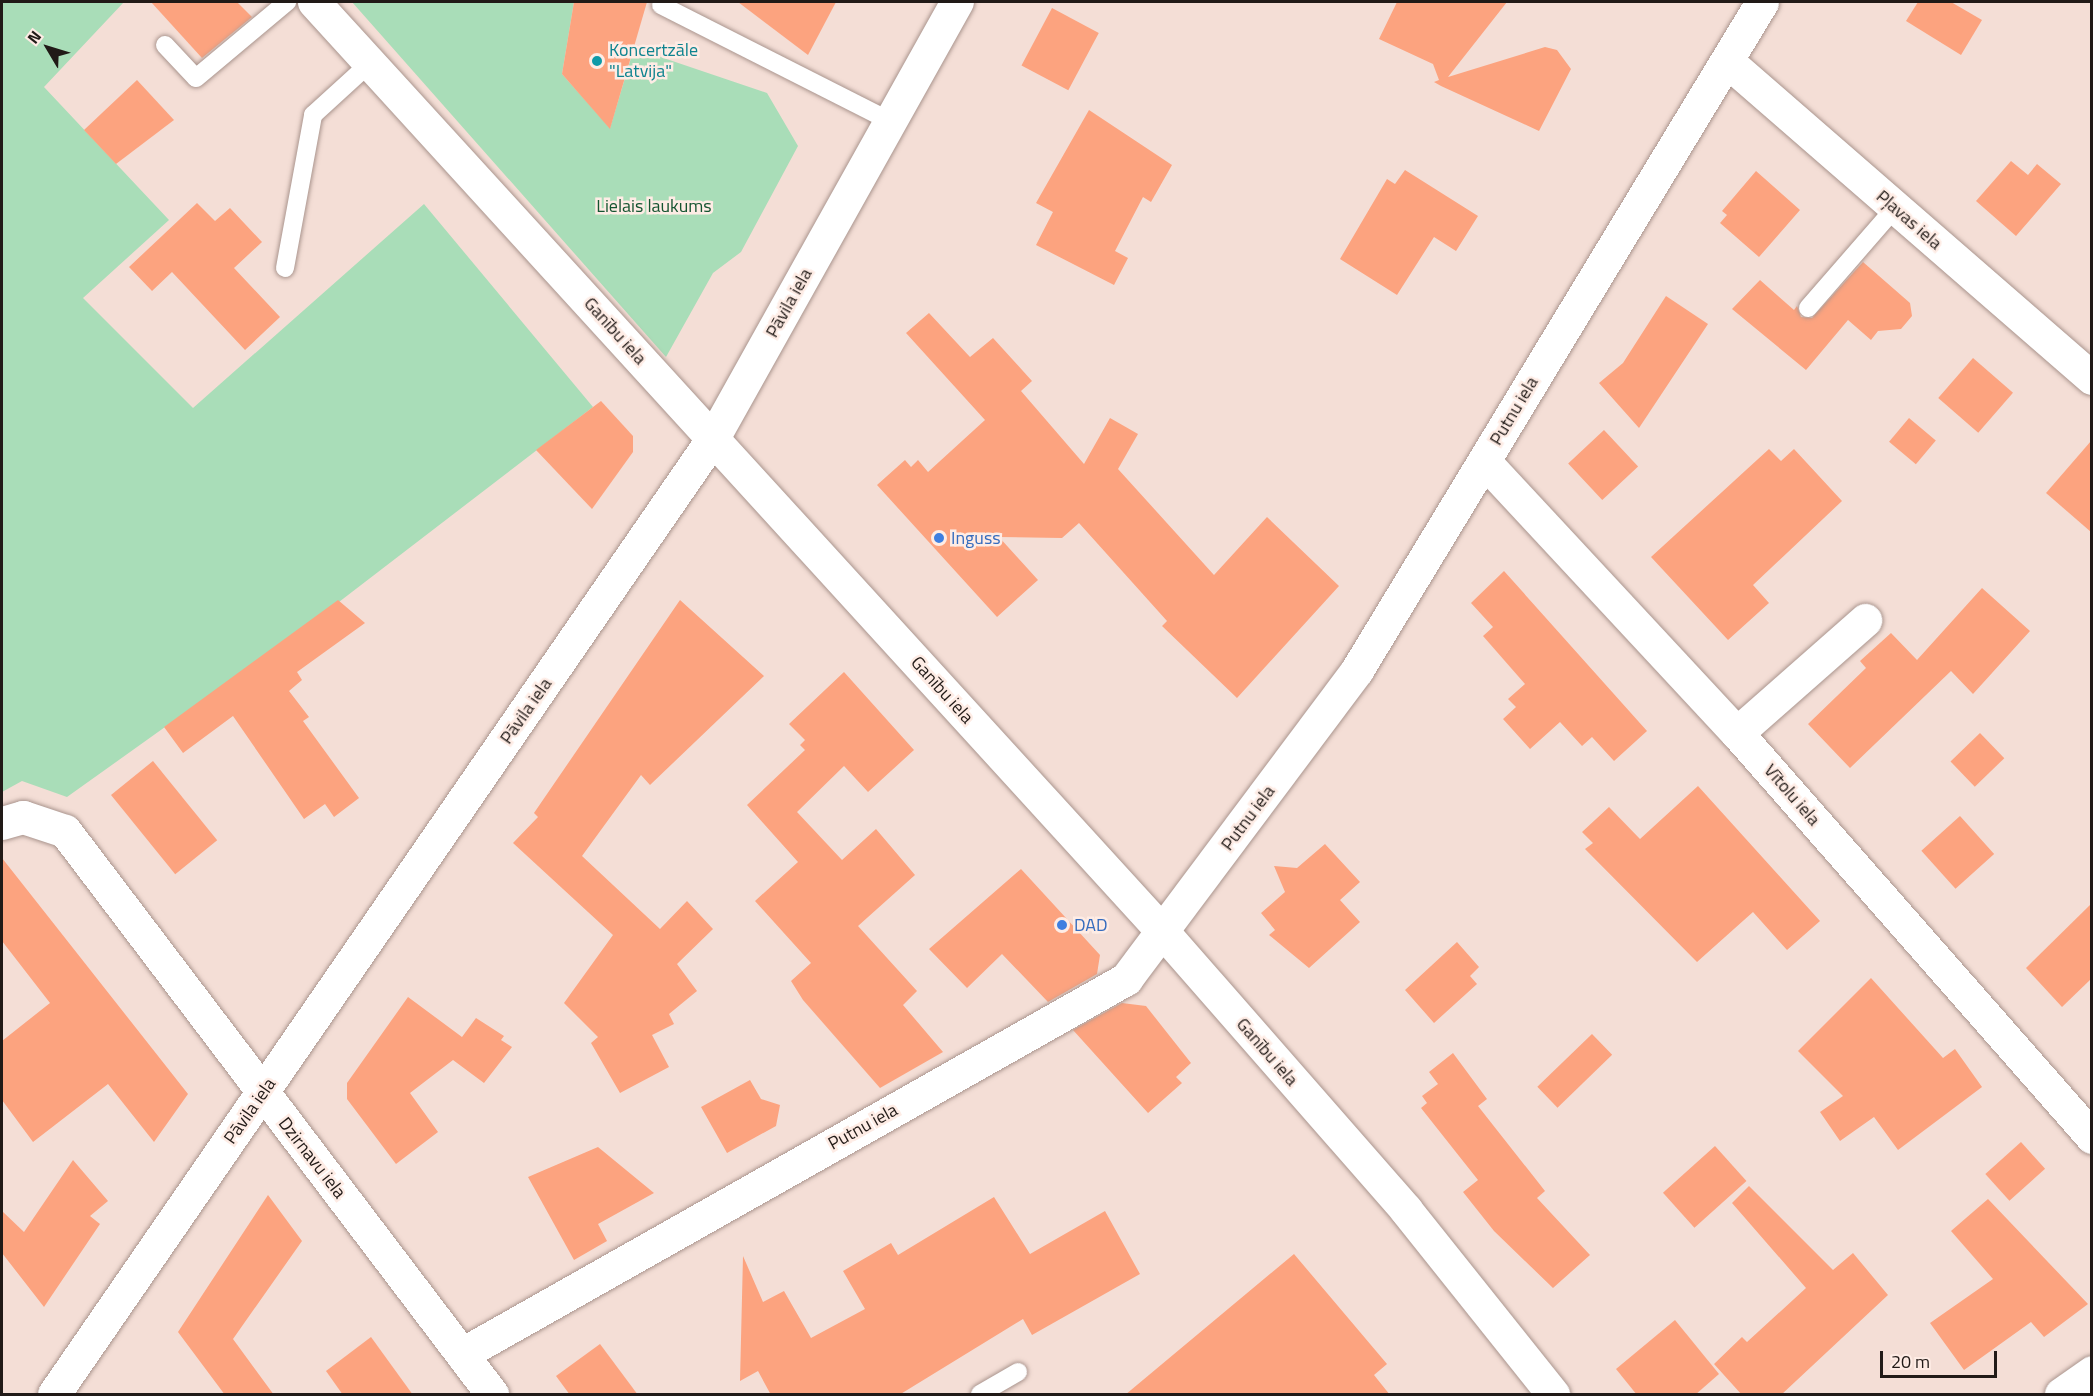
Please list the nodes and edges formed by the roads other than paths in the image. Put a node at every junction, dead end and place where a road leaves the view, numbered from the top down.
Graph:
1 (287, 2) edge
2 (314, 2) edge
3 (957, 2) edge
4 (1761, 2) edge
5 (661, 5) dead end
6 (165, 45) dead end
7 (1727, 62) junction
8 (370, 63) junction
9 (890, 121) junction
10 (1895, 208) junction
11 (285, 268) dead end
12 (1808, 309) dead end
13 (2091, 378) edge
14 (713, 438) junction
15 (1484, 461) junction
16 (1864, 620) dead end
17 (1737, 733) junction
18 (2, 823) edge
19 (1163, 932) junction
20 (262, 1093) junction
21 (2091, 1137) edge
22 (462, 1354) junction
23 (1018, 1372) dead end
24 (2091, 1372) edge
25 (54, 1395) edge
26 (492, 1395) edge
27 (980, 1395) edge
28 (1553, 1395) edge
29 (2061, 1395) edge

1 - 6 lane
2 - 8 street, Ganību iela
3 - 9 street, Pāvila iela
4 - 7 street, Putnu iela
5 - 9 lane
7 - 10 street, Pļavas iela
7 - 15 street, Putnu iela
8 - 11 lane
8 - 14 street, Ganību iela
9 - 14 street, Pāvila iela
10 - 12 lane
10 - 13 street, Pļavas iela
14 - 19 street, Ganību iela
14 - 20 street, Pāvila iela
15 - 17 street, Vītolu iela
15 - 19 street, Putnu iela
16 - 17 street
17 - 21 street, Vītolu iela
18 - 20 street, Dzirnavu iela
19 - 22 street, Putnu iela
19 - 28 street, Ganību iela
20 - 22 street, Dzirnavu iela
20 - 25 street, Pāvila iela
22 - 26 street, Dzirnavu iela
23 - 27 lane
24 - 29 street

